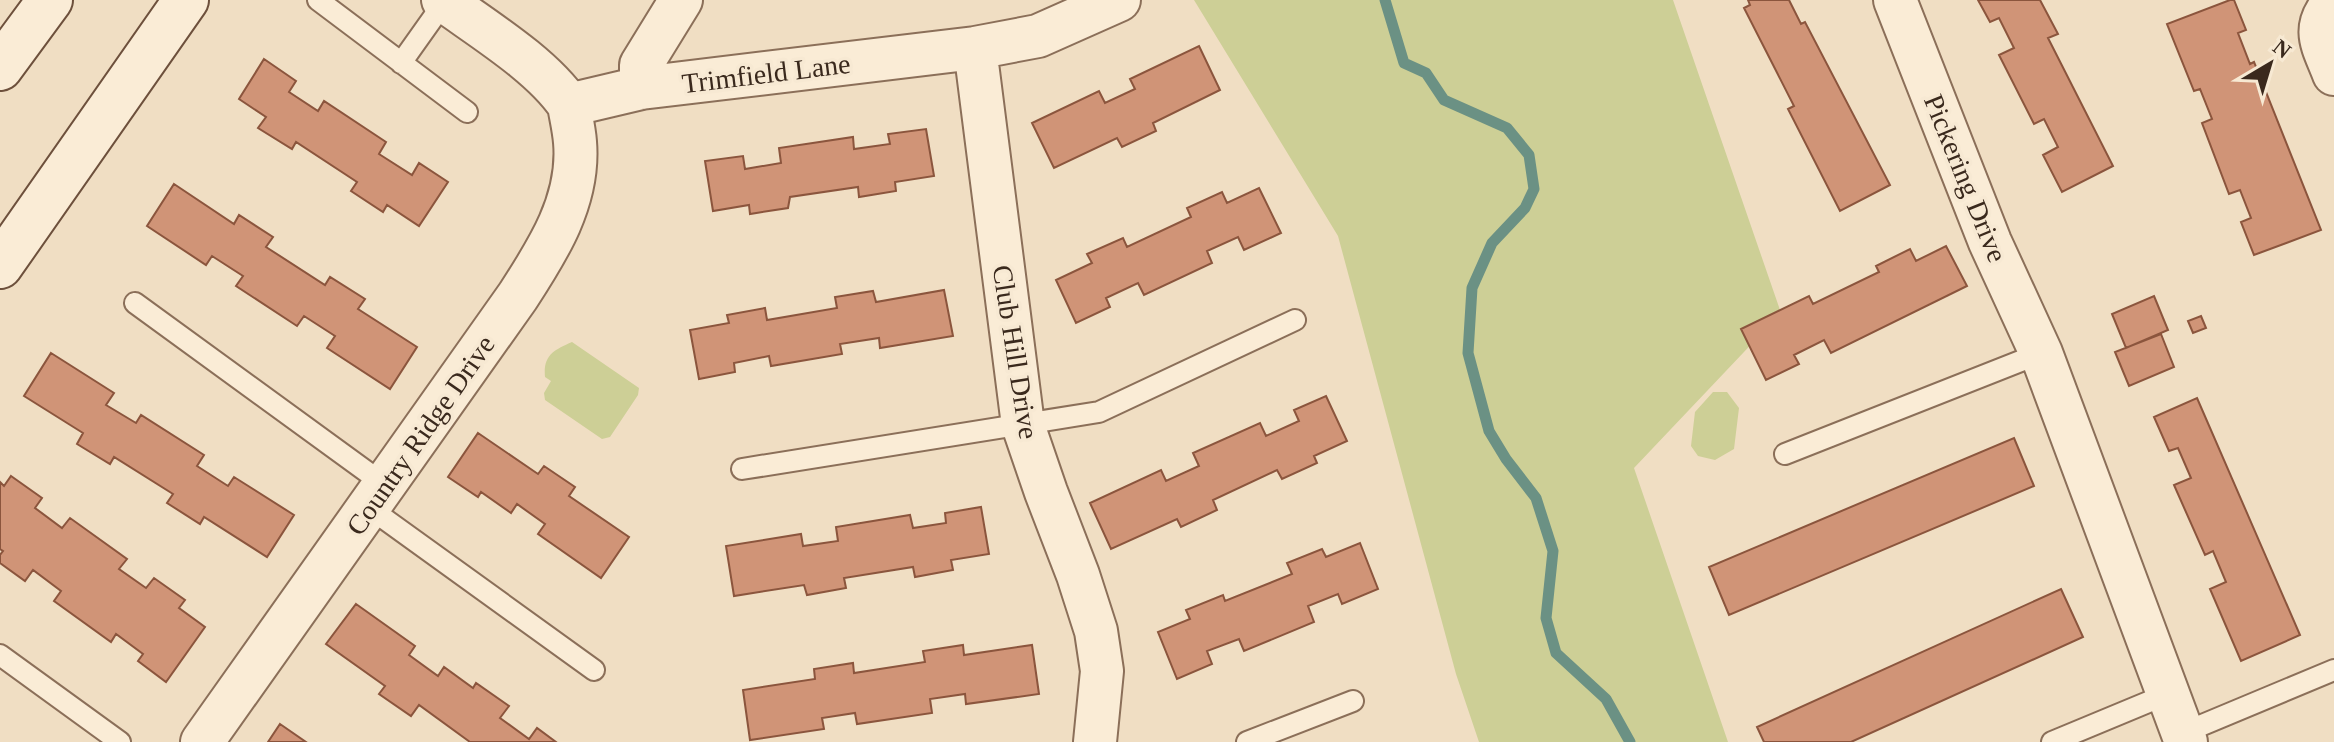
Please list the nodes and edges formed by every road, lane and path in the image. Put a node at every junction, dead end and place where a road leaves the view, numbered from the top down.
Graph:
1 (50, 0) edge
2 (186, 0) edge
3 (318, 0) edge
4 (681, 0) edge
5 (1119, 0) edge
6 (1895, 0) edge
7 (444, 1) edge
8 (2334, 2) edge
9 (975, 48) junction
10 (401, 63) junction
11 (0, 68) edge
12 (2334, 74) edge
13 (641, 88) junction
14 (569, 105) junction
15 (467, 112) dead end
16 (0, 266) edge
17 (135, 303) dead end
18 (1295, 320) dead end
19 (2041, 353) junction
20 (1023, 425) junction
21 (1785, 454) dead end
22 (742, 469) dead end
23 (376, 496) junction
24 (0, 655) edge
25 (594, 670) dead end
26 (2334, 670) edge
27 (2170, 693) junction
28 (1353, 701) dead end
29 (2185, 738) edge
30 (120, 742) edge
31 (202, 742) edge
32 (1095, 742) edge
33 (1247, 742) edge
34 (2052, 742) edge

1 - 11 main road
2 - 16 main road
3 - 10 lane
4 - 13 street
5 - 9 street, Trimfield Lane
6 - 19 street, Pickering Drive
7 - 10 lane
7 - 14 street
8 - 12 street
9 - 13 street, Trimfield Lane
9 - 20 street, Club Hill Drive
10 - 15 lane
13 - 14 street, Trimfield Lane
14 - 23 street, Country Ridge Drive
17 - 23 lane
18 - 20 lane
19 - 21 lane
19 - 27 street, Pickering Drive
20 - 22 lane
20 - 32 street, Club Hill Drive
23 - 25 lane
23 - 31 street, Country Ridge Drive
24 - 30 lane
26 - 29 lane, Pickering Drive
27 - 29 street, Pickering Drive
27 - 34 lane
28 - 33 lane

